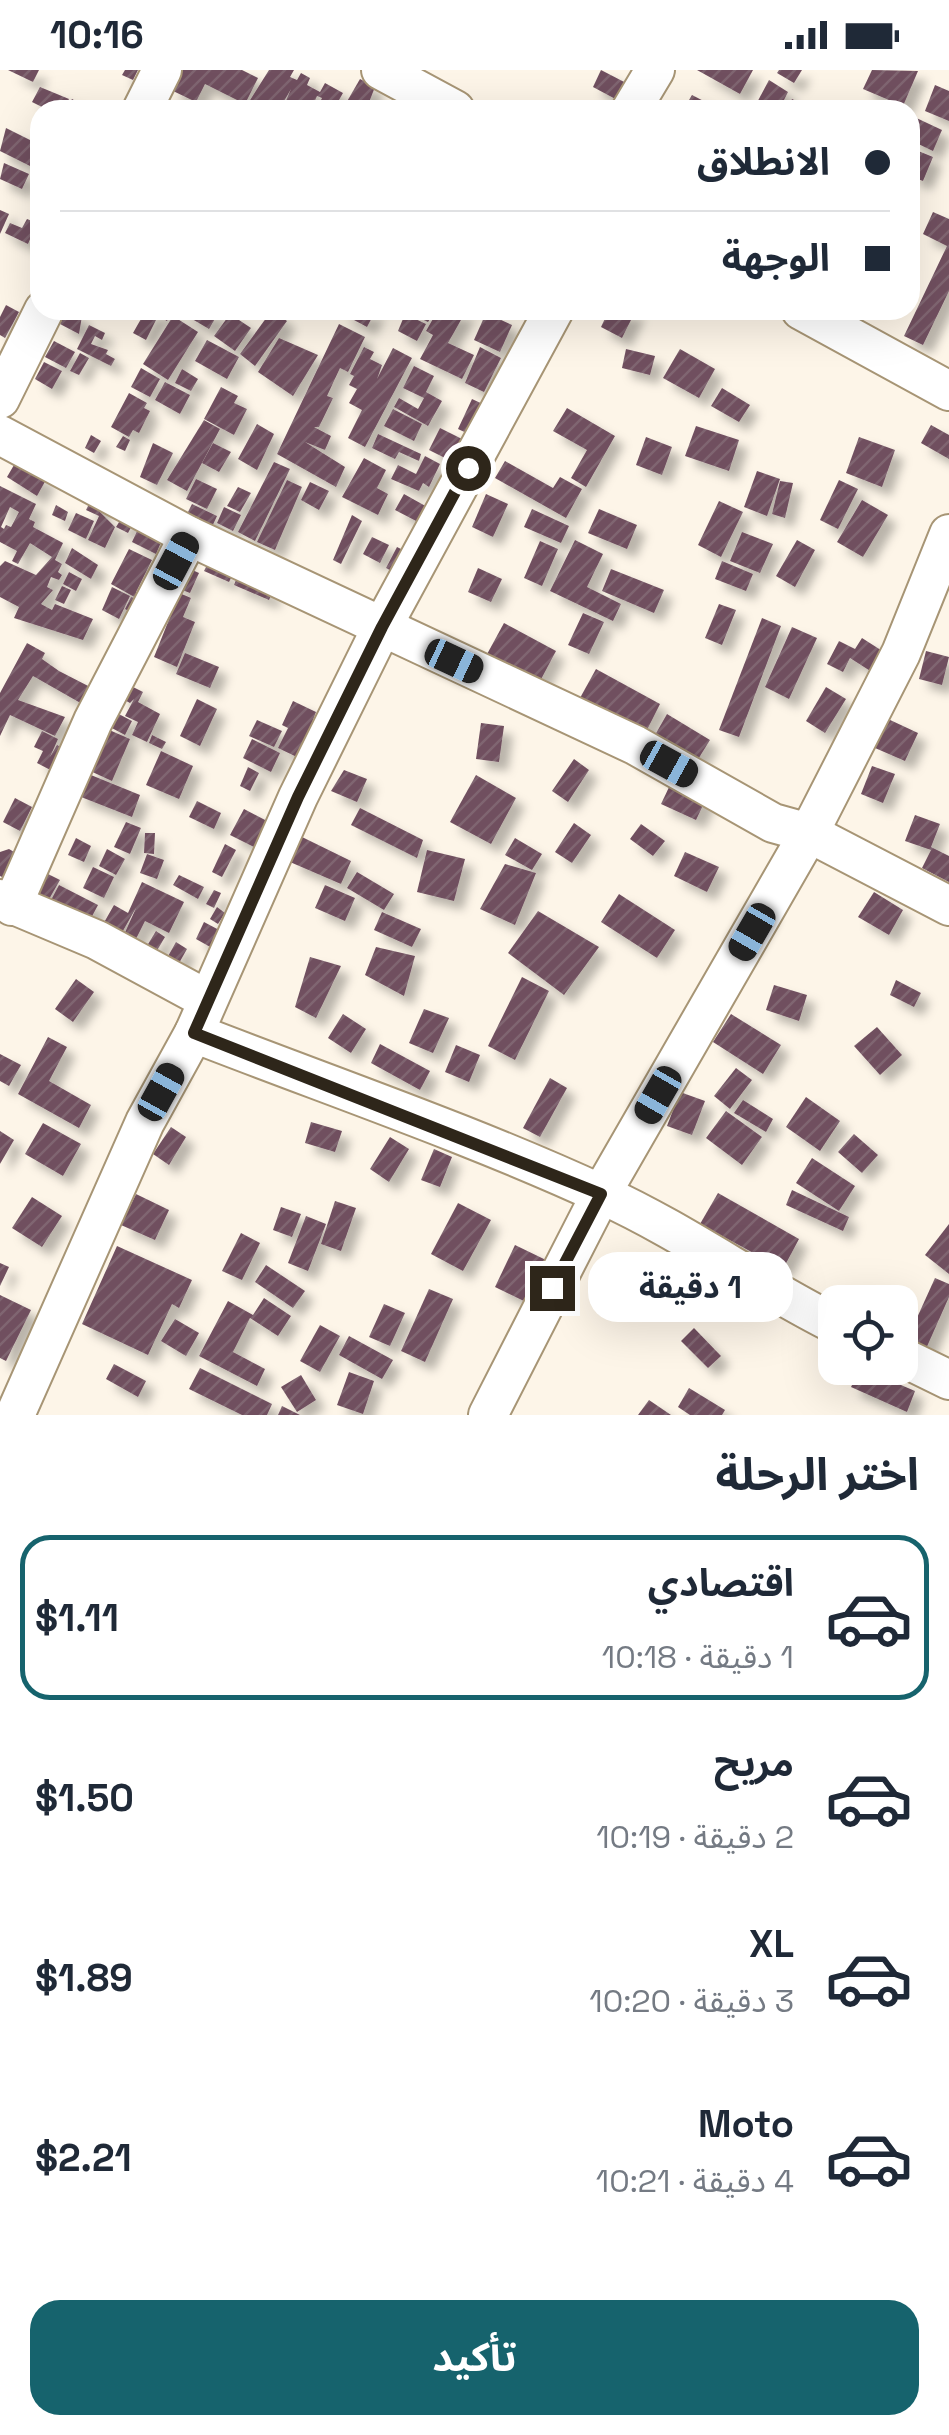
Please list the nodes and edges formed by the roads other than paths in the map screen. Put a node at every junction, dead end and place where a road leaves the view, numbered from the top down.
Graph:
1 (162, 70) edge
2 (381, 70) edge
3 (655, 70) edge
4 (147, 100) edge
5 (436, 100) edge
6 (637, 100) edge
7 (39, 320) edge
8 (549, 320) edge
9 (819, 320) edge
10 (949, 390) edge
11 (0, 398) edge
12 (0, 435) edge
13 (949, 534) edge
14 (188, 536) junction
15 (382, 627) junction
16 (809, 833) junction
17 (6, 902) edge
18 (949, 906) edge
19 (200, 1016) junction
20 (601, 1194) junction
21 (818, 1315) edge
22 (918, 1365) edge
23 (949, 1380) edge
24 (15, 1415) edge
25 (488, 1415) edge

1 - 4 street
2 - 5 street
3 - 6 street
7 - 11 street
8 - 15 street
9 - 10 street
12 - 14 street
13 - 16 street
14 - 15 street
14 - 17 street
15 - 16 street
15 - 19 street
16 - 18 street
16 - 20 street
17 - 19 street
19 - 20 street
19 - 24 street
20 - 21 street
20 - 25 street
22 - 23 street

